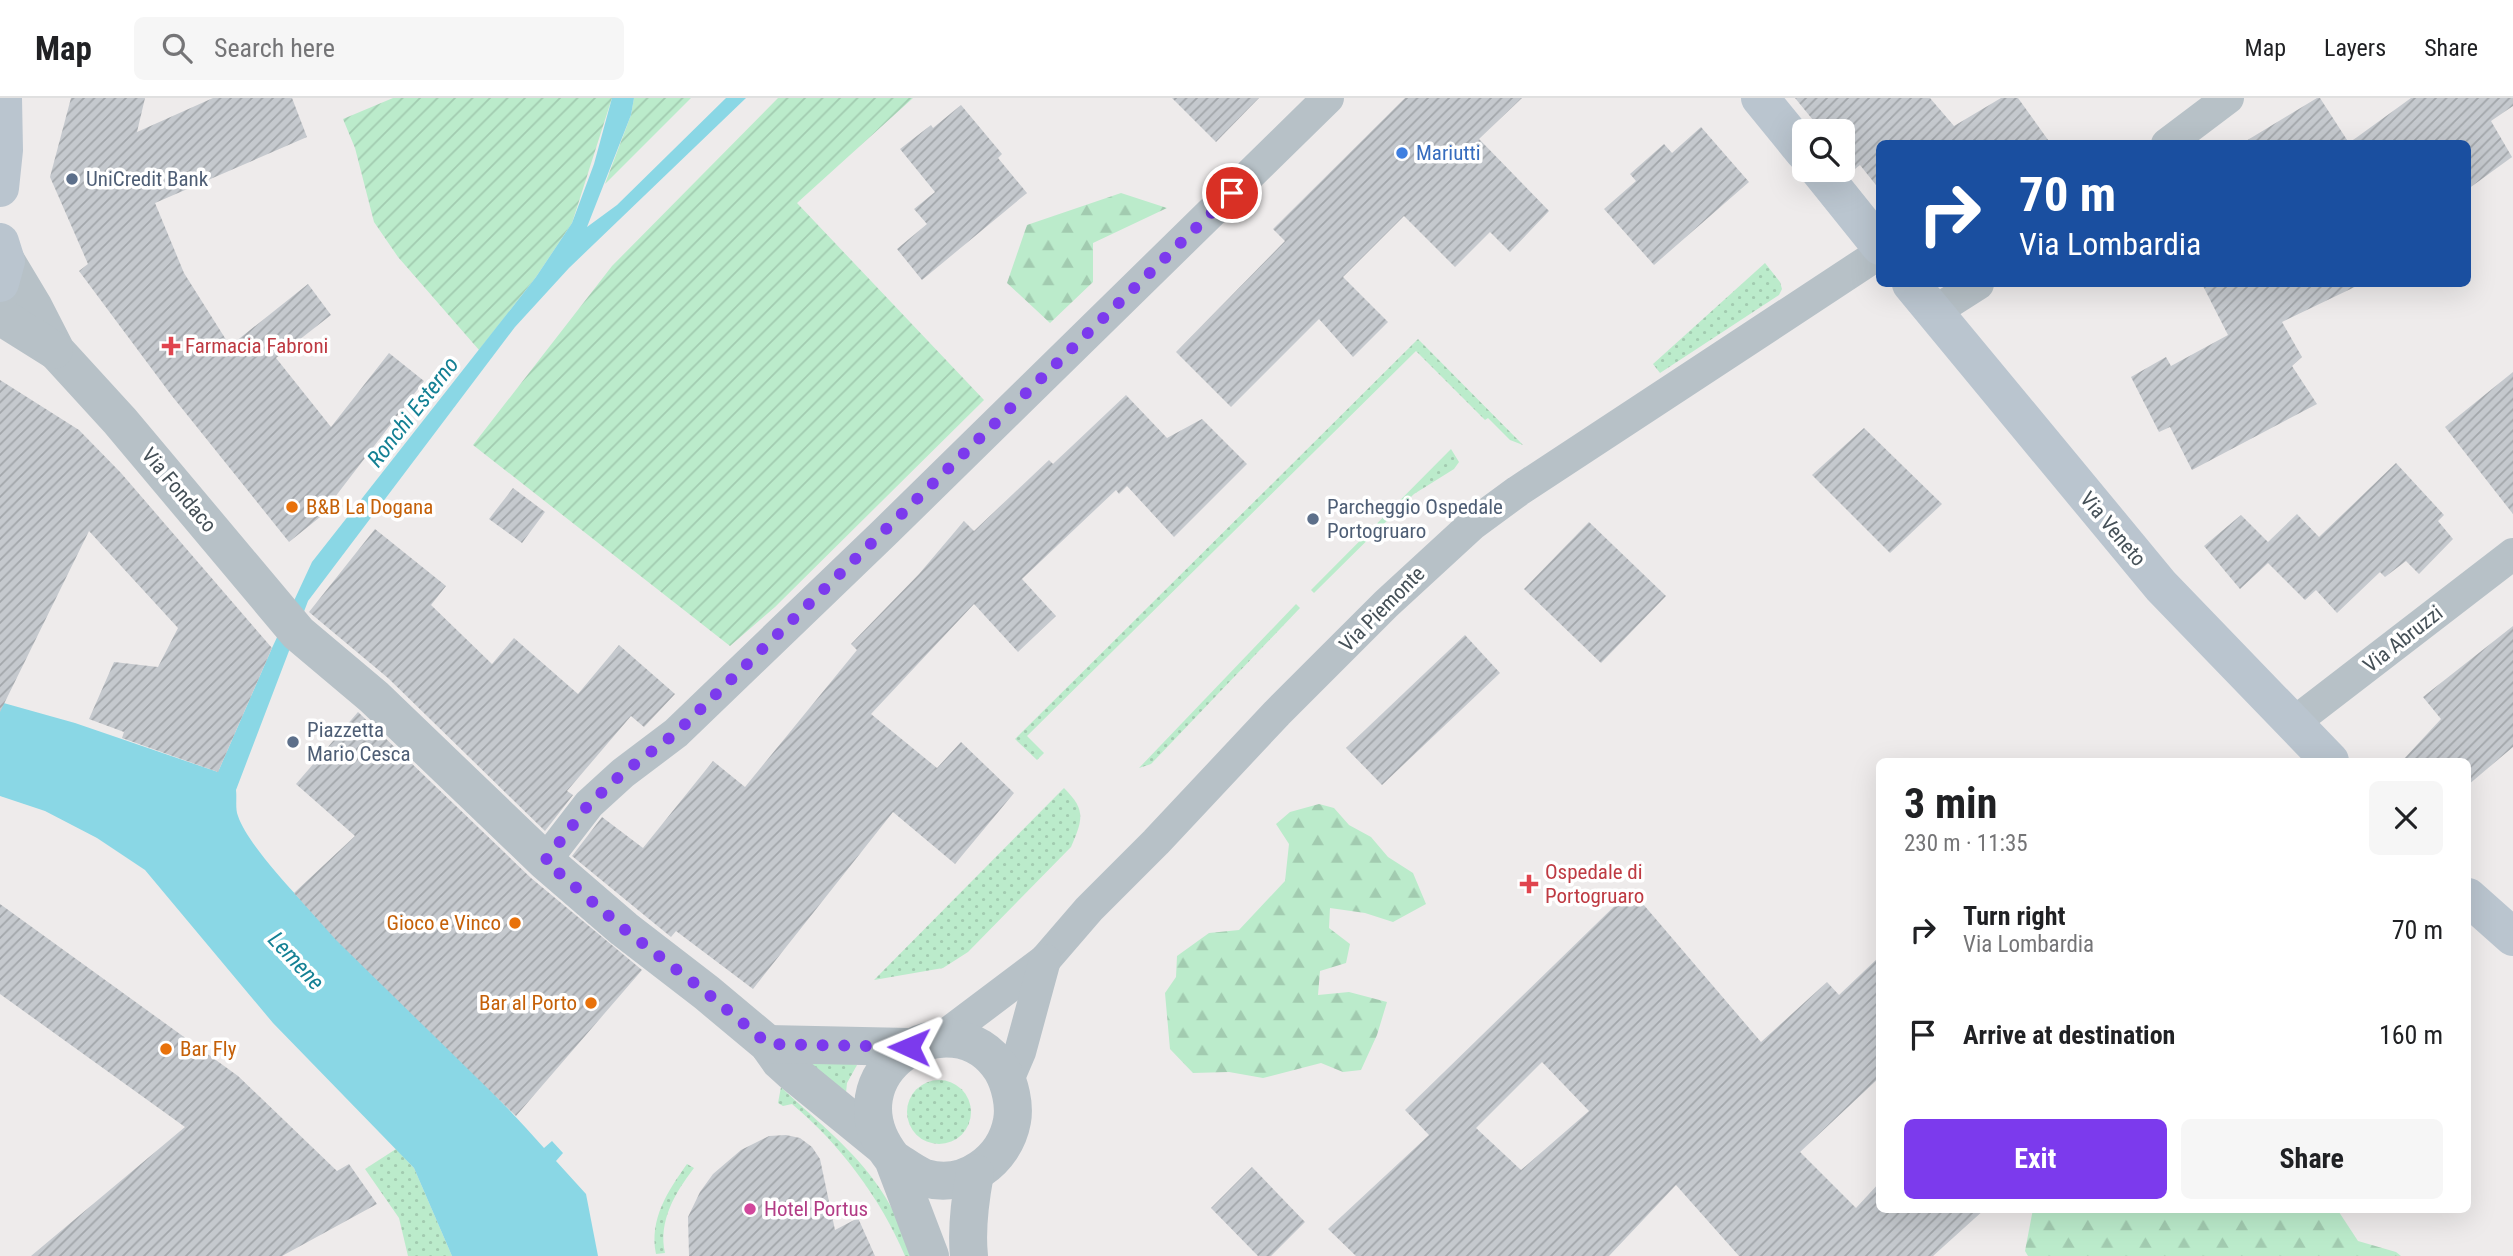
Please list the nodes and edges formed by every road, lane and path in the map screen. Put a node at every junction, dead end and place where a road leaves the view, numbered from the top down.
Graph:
1 (3, 98) edge
2 (1328, 98) edge
3 (1760, 98) edge
4 (2228, 98) edge
5 (1792, 137) edge
6 (2171, 140) edge
7 (1829, 182) edge
8 (0, 188) edge
9 (1876, 241) edge
10 (1876, 256) edge
11 (2, 262) edge
12 (1913, 287) edge
13 (1973, 287) edge
14 (1934, 312) junction
15 (0, 316) edge
16 (56, 351) junction
17 (2513, 554) edge
18 (2292, 724) junction
19 (2327, 758) edge
20 (545, 861) junction
21 (2471, 900) edge
22 (2513, 937) edge
23 (1045, 960) junction
24 (925, 1043) junction
25 (768, 1044) junction
26 (1008, 1080) junction
27 (888, 1153) junction
28 (975, 1173) junction
29 (930, 1256) edge
30 (969, 1256) edge

1 - 8 main road
2 - 20 street
3 - 5 main road
4 - 6 street
7 - 9 main road
10 - 23 street, Via Piemonte
11 - 16 street, Via Fondaco
12 - 14 main road, Via Veneto
13 - 14 street
14 - 18 main road, Via Veneto
15 - 16 street, Via Fondaco
16 - 20 street, Via Fondaco
17 - 18 street, Via Abruzzi
18 - 19 main road, Via Veneto
20 - 25 street, Via Fondaco
21 - 22 main road
23 - 24 street, Via Piemonte
23 - 26 street, Via Piemonte
24 - 25 street
24 - 26 street
24 - 27 street
25 - 27 street, Via Fondaco
26 - 28 street
27 - 28 street
27 - 29 street
28 - 30 street

